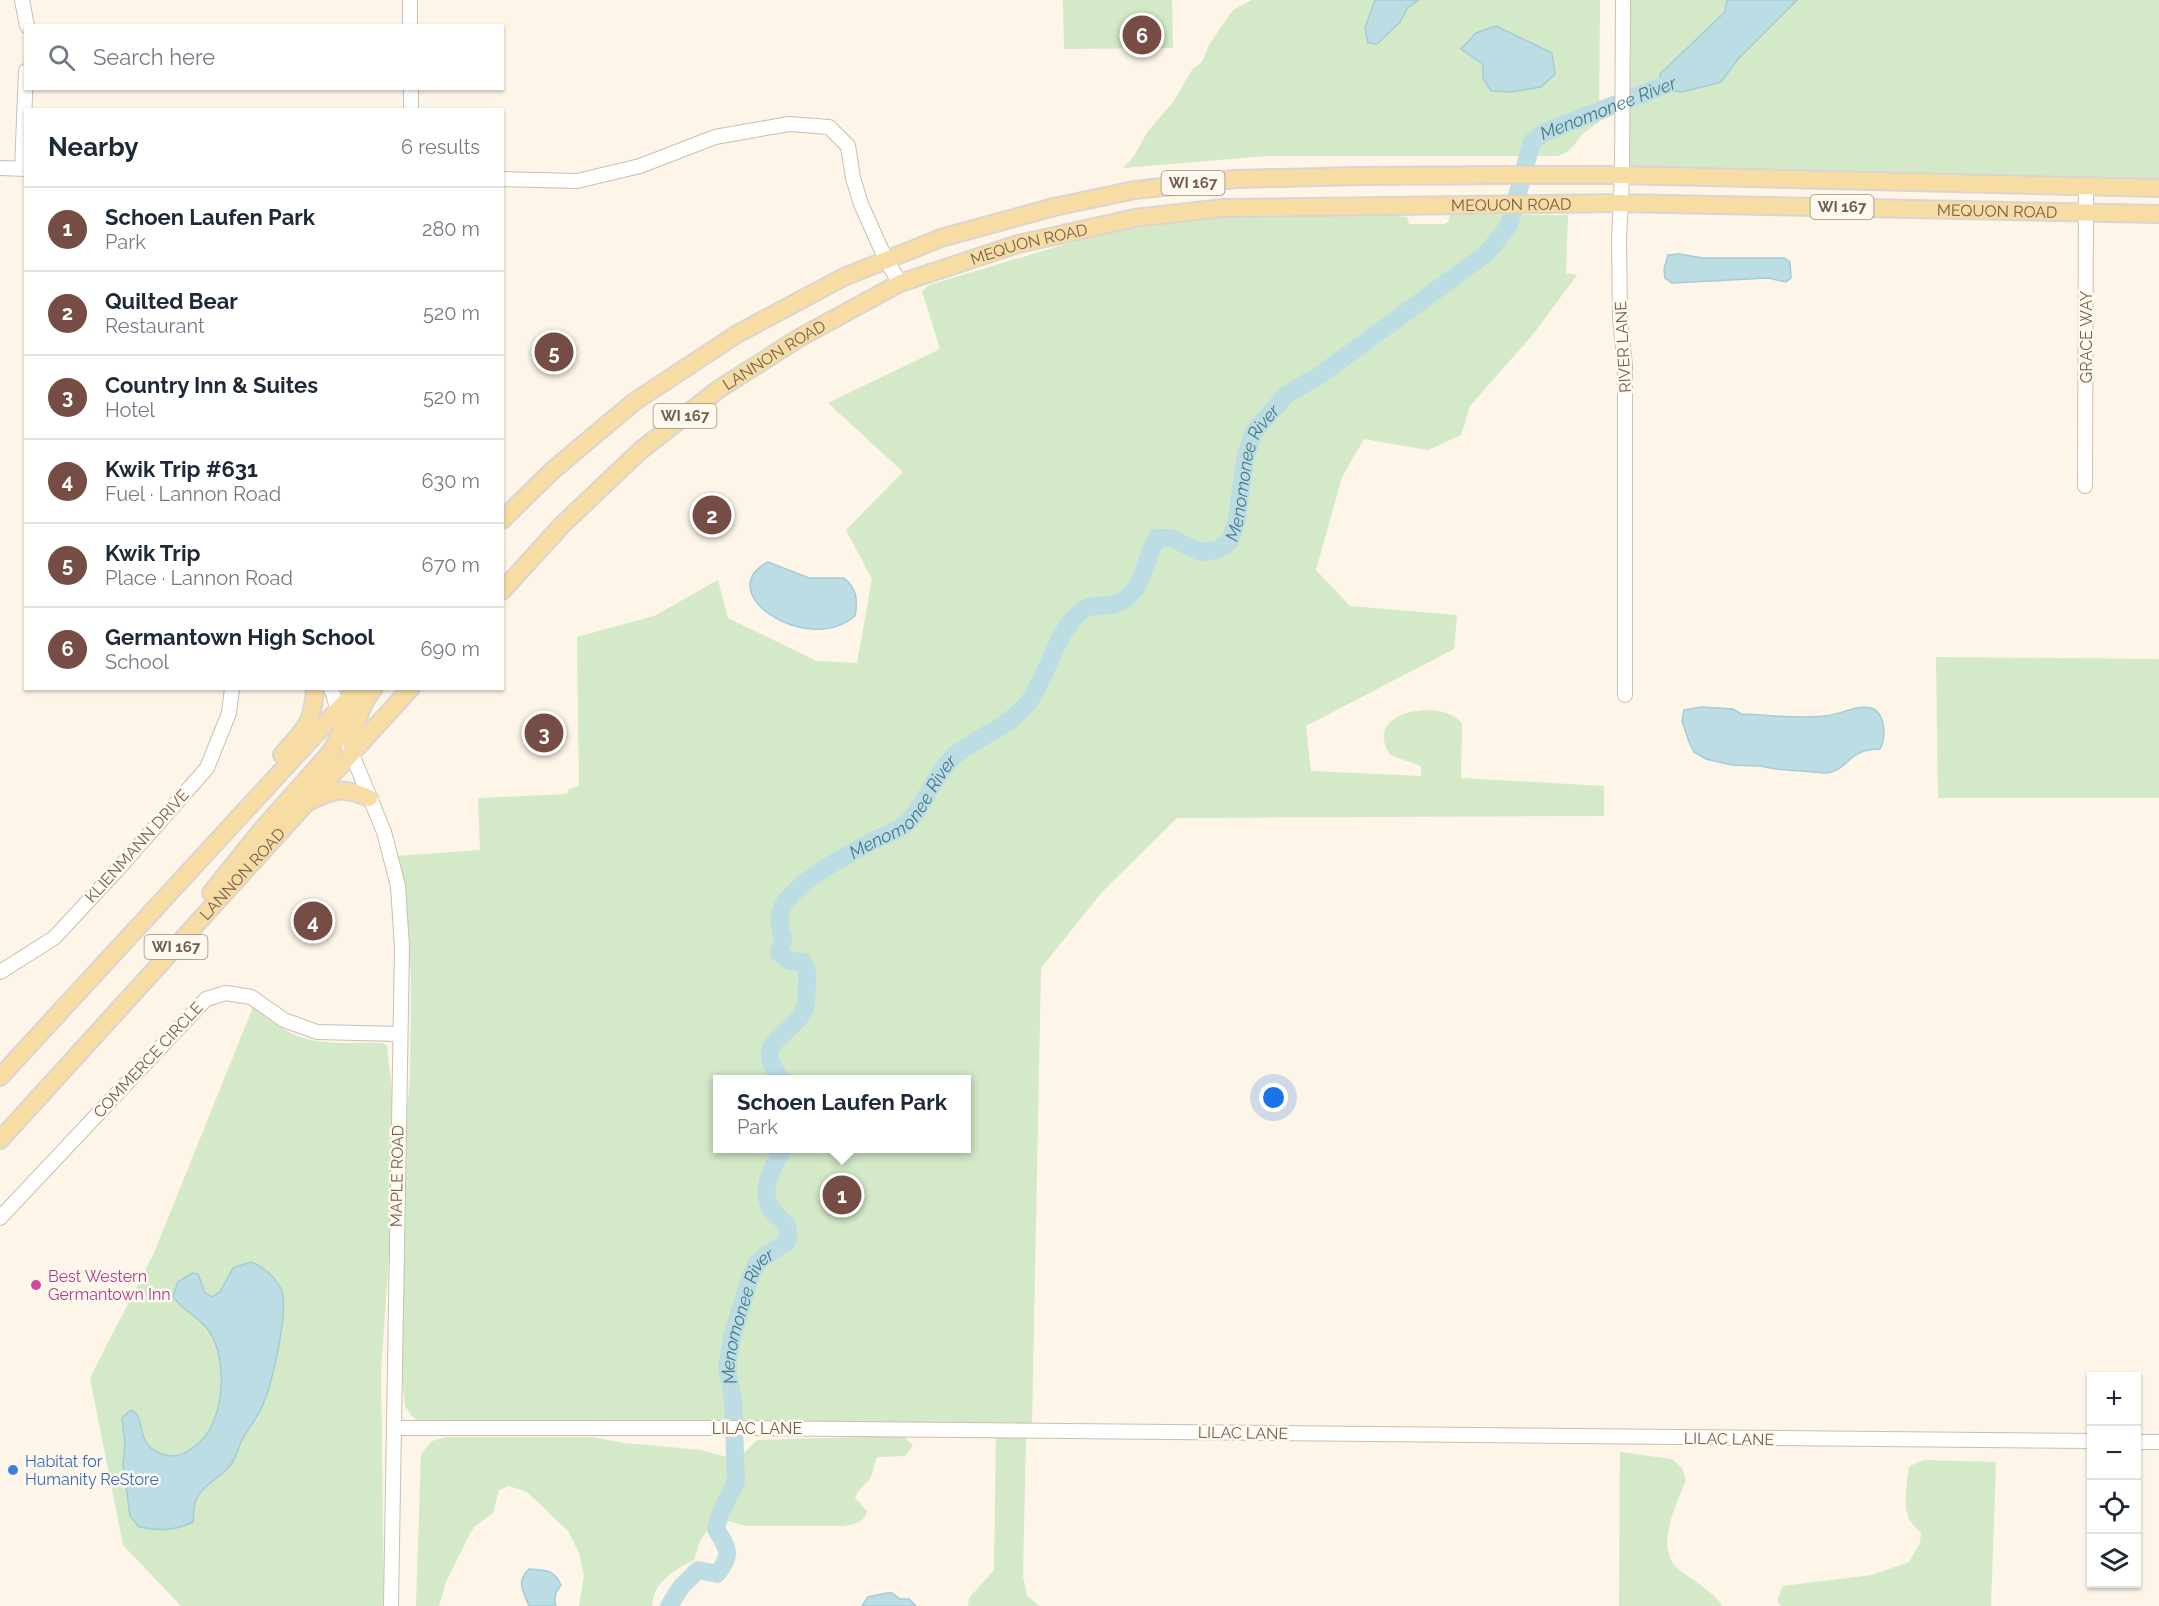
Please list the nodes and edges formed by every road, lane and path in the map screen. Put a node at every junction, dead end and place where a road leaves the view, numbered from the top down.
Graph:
1 (22, 0) edge
2 (410, 0) edge
3 (1623, 0) edge
4 (27, 24) edge
5 (410, 24) edge
6 (26, 90) edge
7 (411, 90) edge
8 (25, 108) edge
9 (412, 108) edge
10 (0, 168) edge
11 (24, 169) edge
12 (1622, 175) junction
13 (504, 179) edge
14 (1835, 181) junction
15 (2086, 187) junction
16 (2159, 188) edge
17 (1619, 203) junction
18 (1835, 207) junction
19 (2086, 212) junction
20 (2159, 214) edge
21 (886, 260) junction
22 (900, 283) junction
23 (2085, 486) dead end
24 (504, 518) edge
25 (504, 589) edge
26 (232, 690) edge
27 (315, 690) edge
28 (332, 690) edge
29 (372, 690) edge
30 (409, 690) edge
31 (352, 692) edge
32 (1625, 694) dead end
33 (338, 711) junction
34 (343, 728) junction
35 (351, 754) junction
36 (369, 798) junction
37 (308, 801) junction
38 (226, 831) junction
39 (202, 918) junction
40 (0, 972) edge
41 (400, 1034) junction
42 (0, 1077) edge
43 (0, 1140) edge
44 (0, 1218) edge
45 (394, 1428) junction
46 (2087, 1441) edge
47 (2141, 1442) edge
48 (2159, 1442) edge
49 (391, 1606) edge

1 - 4 street
2 - 5 street
3 - 12 street, RIVER LANE
6 - 8 street
7 - 9 street
10 - 11 street
12 - 14 main road, MEQUON ROAD / WI 167
12 - 17 street, RIVER LANE
12 - 21 main road, MEQUON ROAD / WI 167
13 - 21 street
14 - 15 main road, MEQUON ROAD / WI 167
14 - 18 main road
15 - 16 main road, MEQUON ROAD / WI 167
15 - 19 street, GRACE WAY
17 - 18 main road, MEQUON ROAD / WI 167
17 - 22 main road, MEQUON ROAD / WI 167
17 - 32 street, RIVER LANE
18 - 19 main road, MEQUON ROAD / WI 167
19 - 20 main road, MEQUON ROAD / WI 167
19 - 23 street, GRACE WAY
21 - 22 street
21 - 24 main road, LANNON ROAD / WI 167
22 - 25 main road, LANNON ROAD / WI 167
26 - 40 street, KLIENMANN DRIVE
27 - 38 main road
28 - 33 street, MAPLE ROAD
29 - 35 main road
30 - 35 main road, LANNON ROAD / WI 167
31 - 33 main road, WI 167
31 - 34 main road
31 - 35 street, MAPLE ROAD
33 - 34 street, MAPLE ROAD
33 - 38 main road, WI 167
34 - 35 street, MAPLE ROAD
34 - 39 main road
35 - 36 street, MAPLE ROAD
35 - 37 main road, LANNON ROAD / WI 167
36 - 37 main road
36 - 41 street, MAPLE ROAD
37 - 39 main road, LANNON ROAD / WI 167
38 - 42 main road, WI 167
39 - 43 main road, LANNON ROAD / WI 167
41 - 44 street, COMMERCE CIRCLE
41 - 45 street, MAPLE ROAD
45 - 46 street, LILAC LANE
45 - 49 street, MAPLE ROAD
47 - 48 street

